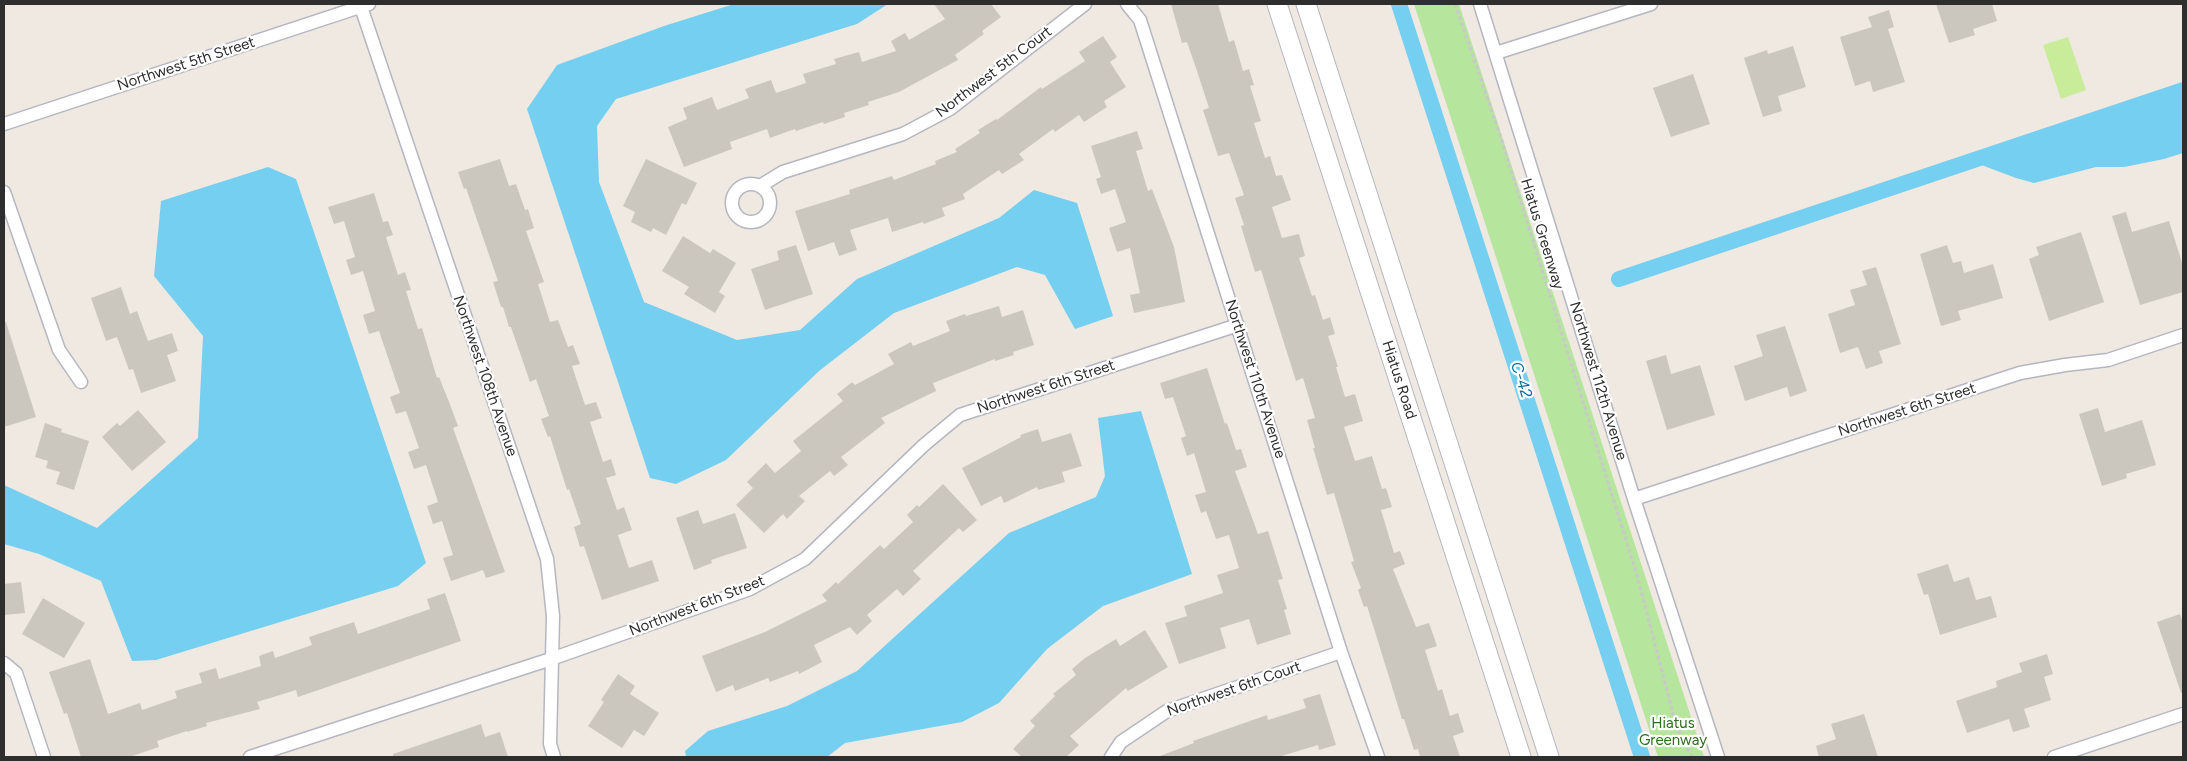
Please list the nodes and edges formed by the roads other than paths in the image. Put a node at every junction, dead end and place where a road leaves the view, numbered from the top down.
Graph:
1 (1085, 4) edge
2 (1127, 4) edge
3 (1277, 4) edge
4 (1306, 4) edge
5 (1480, 4) edge
6 (1651, 4) edge
7 (363, 5) edge
8 (1496, 53) junction
9 (4, 124) edge
10 (760, 186) dead end
11 (4, 192) edge
12 (1238, 325) junction
13 (2183, 335) edge
14 (81, 382) dead end
15 (1634, 499) junction
16 (1341, 652) junction
17 (551, 659) junction
18 (4, 663) edge
19 (2183, 714) edge
20 (284, 752) edge
21 (44, 757) edge
22 (250, 757) edge
23 (554, 757) edge
24 (1111, 757) edge
25 (1378, 757) edge
26 (1521, 757) edge
27 (1549, 757) edge
28 (1718, 757) edge
29 (2054, 757) edge

1 - 10 street, Northwest 5th Court
2 - 12 street, Northwest 110th Avenue
3 - 26 main road, Hiatus Road
4 - 27 main road, Hiatus Road
5 - 8 street, Northwest 112th Avenue
6 - 8 street
7 - 9 street, Northwest 5th Street
7 - 17 street, Northwest 108th Avenue
8 - 15 street, Northwest 112th Avenue
11 - 14 street
12 - 16 street, Northwest 110th Avenue
12 - 17 street, Northwest 6th Street
13 - 15 street, Northwest 6th Street
15 - 28 street, Northwest 112th Avenue
16 - 24 street, Northwest 6th Court
16 - 25 street, Northwest 110th Avenue
17 - 20 street, Northwest 6th Street
17 - 23 street, Northwest 108th Avenue
18 - 21 street
19 - 29 street
20 - 22 street, Northwest 6th Street

